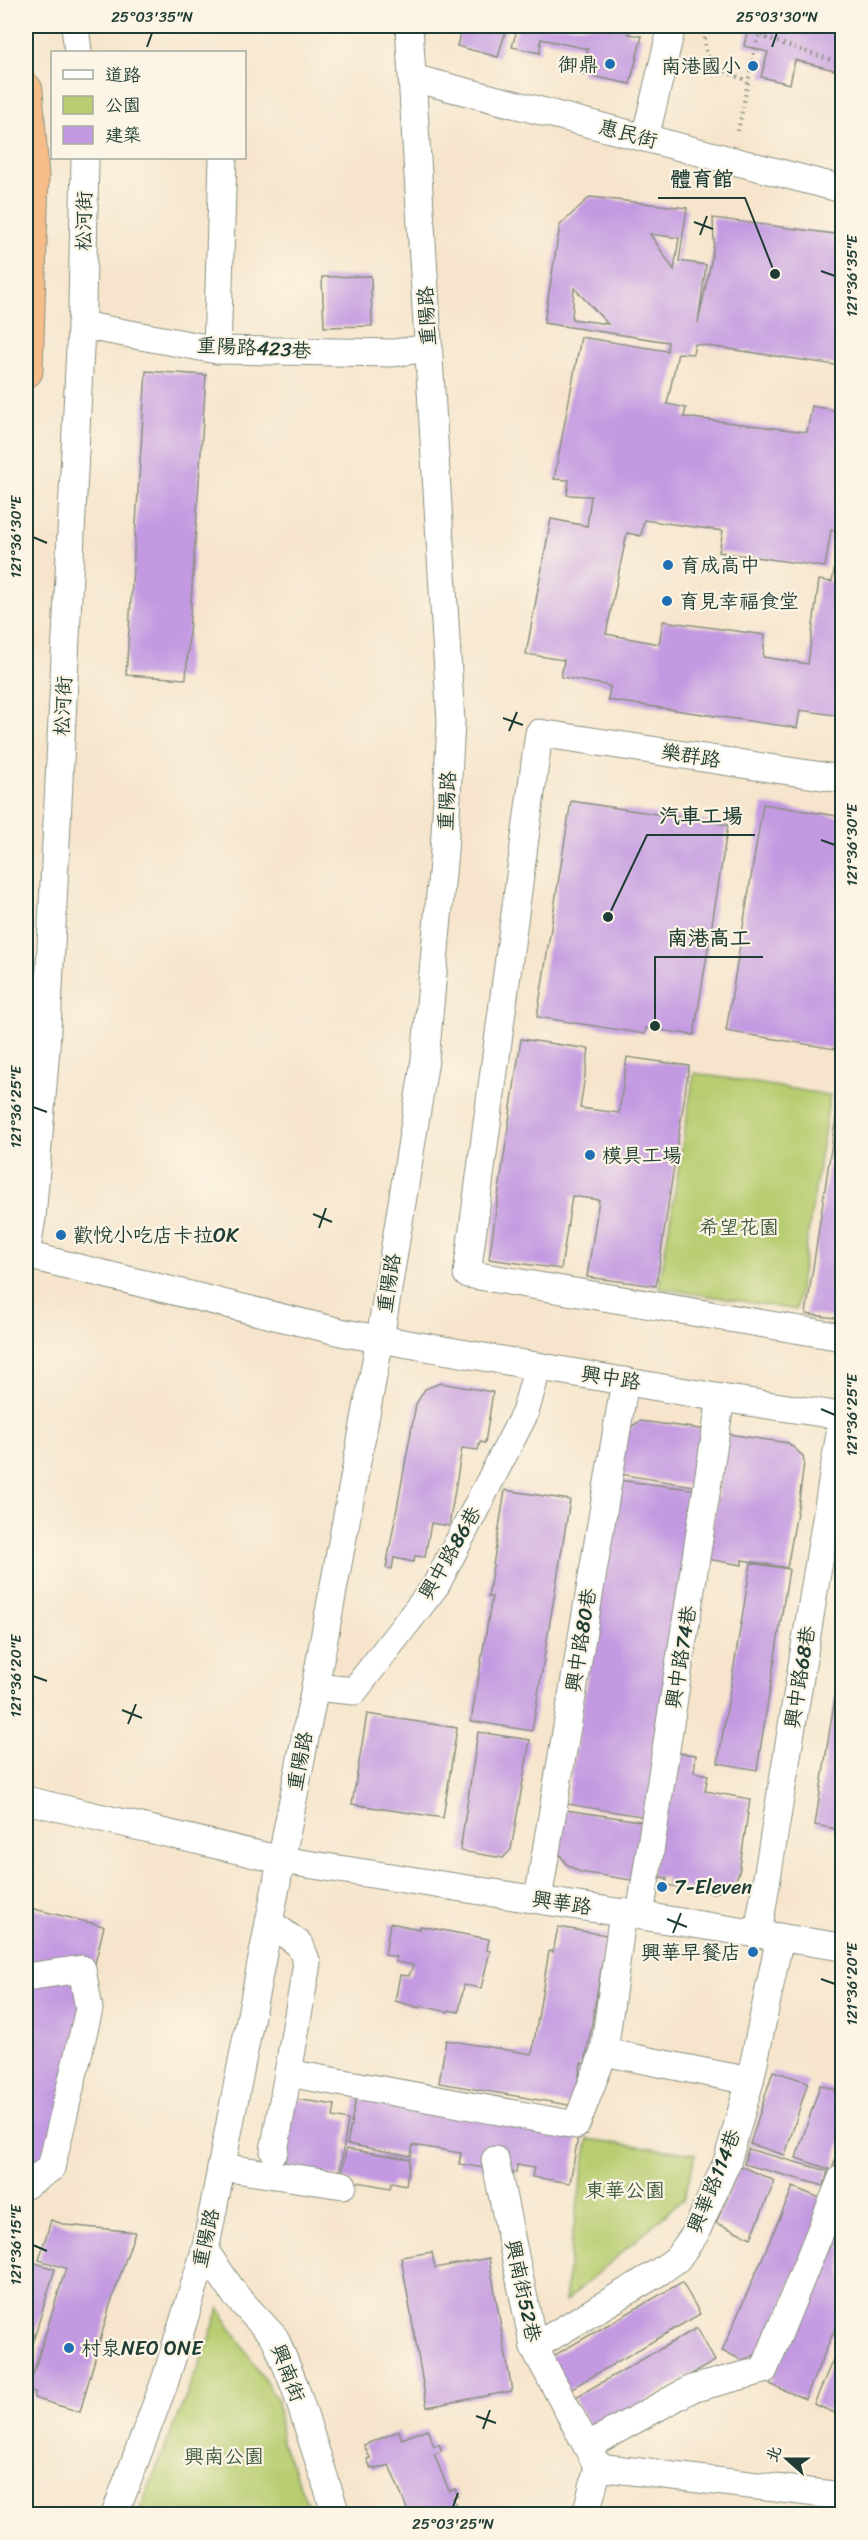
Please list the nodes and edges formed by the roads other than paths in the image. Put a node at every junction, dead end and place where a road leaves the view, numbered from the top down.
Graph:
1 (75, 26) edge
2 (409, 26) edge
3 (672, 26) edge
4 (78, 51) edge
5 (413, 78) junction
6 (26, 90) edge
7 (645, 138) junction
8 (85, 159) edge
9 (223, 159) edge
10 (843, 189) edge
11 (81, 326) junction
12 (429, 348) junction
13 (217, 350) junction
14 (26, 371) edge
15 (843, 779) edge
16 (26, 1255) edge
17 (843, 1337) edge
18 (380, 1339) junction
19 (538, 1366) junction
20 (625, 1381) junction
21 (721, 1398) junction
22 (843, 1416) edge
23 (843, 1421) edge
24 (315, 1687) junction
25 (26, 1800) edge
26 (281, 1860) junction
27 (538, 1899) junction
28 (631, 1914) junction
29 (269, 1922) junction
30 (769, 1935) junction
31 (843, 1947) edge
32 (26, 1977) edge
33 (604, 2052) junction
34 (288, 2073) junction
35 (750, 2081) junction
36 (274, 2151) dead end
37 (495, 2160) dead end
38 (221, 2167) junction
39 (843, 2178) edge
40 (26, 2185) edge
41 (343, 2185) dead end
42 (205, 2251) junction
43 (534, 2347) junction
44 (592, 2457) junction
45 (843, 2496) edge
46 (115, 2514) edge
47 (336, 2514) edge
48 (586, 2514) edge

1 - 4 street
2 - 5 street, 重陽路
3 - 7 street
5 - 7 street, 惠民街
5 - 12 street, 重陽路
6 - 14 highway
7 - 10 street, 惠民街
8 - 11 street, 松河街
9 - 13 street
11 - 13 street, 重陽路423巷
11 - 16 street, 松河街
12 - 13 street, 重陽路423巷
12 - 18 street, 重陽路
15 - 17 street, 樂群路
16 - 18 street, 興中路
18 - 19 street, 興中路
18 - 24 street, 重陽路
19 - 20 street, 興中路
19 - 24 street, 興中路86巷
20 - 21 street, 興中路
20 - 27 street, 興中路80巷
21 - 22 street, 興中路
21 - 28 street, 興中路74巷
23 - 30 street, 興中路68巷
24 - 26 street, 重陽路
25 - 26 street, 興華路
26 - 27 street, 興華路
26 - 29 street, 重陽路
27 - 28 street, 興華路
28 - 30 street, 興華路
28 - 33 street, 興中路74巷
29 - 34 street
29 - 38 street, 重陽路
30 - 31 street, 興華路
30 - 35 street, 興華路114巷
32 - 40 street
33 - 34 street, 興中路74巷
33 - 35 street
34 - 36 street
35 - 43 street, 興華路114巷
37 - 43 street, 興南街52巷
38 - 41 street
38 - 42 street, 重陽路
39 - 44 street
42 - 46 street, 重陽路
42 - 47 street, 興南街
43 - 44 street, 興南街52巷
44 - 45 street
44 - 48 street

